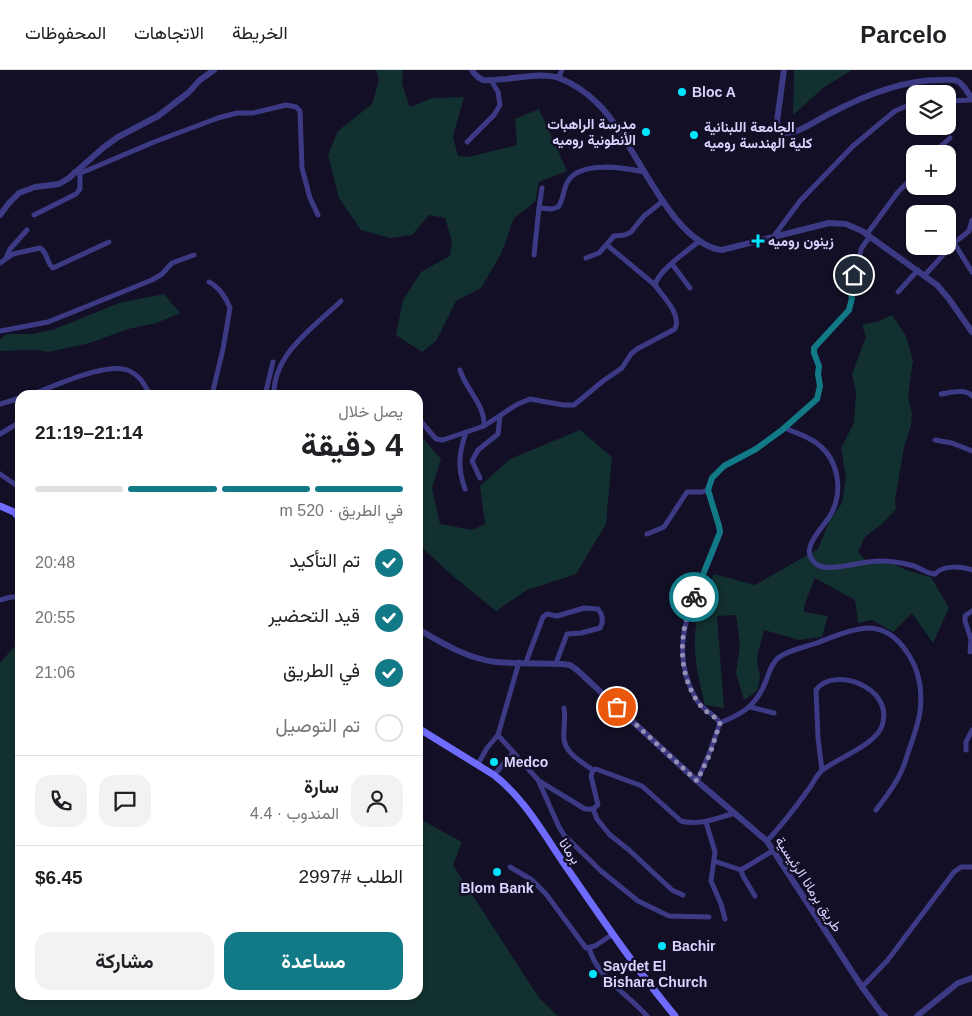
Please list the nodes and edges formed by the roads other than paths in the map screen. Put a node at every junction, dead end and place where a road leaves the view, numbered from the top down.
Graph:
1 (214, 70) edge
2 (472, 70) edge
3 (562, 70) edge
4 (784, 70) edge
5 (558, 78) junction
6 (491, 80) junction
7 (965, 88) junction
8 (972, 99) edge
9 (956, 100) edge
10 (963, 100) junction
11 (906, 107) edge
12 (950, 138) dead end
13 (467, 142) dead end
14 (942, 145) edge
15 (645, 172) junction
16 (77, 173) junction
17 (906, 184) edge
18 (542, 188) dead end
19 (663, 201) junction
20 (539, 208) junction
21 (0, 215) edge
22 (34, 215) dead end
23 (318, 215) dead end
24 (972, 220) edge
25 (27, 230) dead end
26 (868, 235) junction
27 (774, 236) junction
28 (956, 241) edge
29 (109, 242) dead end
30 (698, 242) junction
31 (607, 245) junction
32 (956, 246) edge
33 (194, 255) dead end
34 (534, 255) dead end
35 (943, 255) edge
36 (6, 258) junction
37 (586, 258) dead end
38 (0, 263) edge
39 (672, 264) junction
40 (918, 270) junction
41 (972, 272) edge
42 (924, 276) junction
43 (209, 282) dead end
44 (655, 285) junction
45 (690, 288) dead end
46 (898, 292) dead end
47 (341, 301) dead end
48 (971, 330) edge
49 (0, 331) edge
50 (273, 362) dead end
51 (460, 370) dead end
52 (44, 390) edge
53 (147, 390) edge
54 (213, 390) edge
55 (266, 390) edge
56 (274, 390) edge
57 (941, 394) dead end
58 (972, 396) edge
59 (15, 400) edge
60 (0, 404) edge
61 (500, 416) junction
62 (423, 424) edge
63 (15, 425) edge
64 (484, 426) junction
65 (785, 428) junction
66 (466, 432) junction
67 (0, 434) edge
68 (935, 440) dead end
69 (972, 451) edge
70 (0, 474) edge
71 (480, 478) dead end
72 (15, 484) edge
73 (466, 489) dead end
74 (708, 490) junction
75 (0, 506) edge
76 (15, 513) edge
77 (647, 534) dead end
78 (972, 570) edge
79 (15, 597) edge
80 (0, 600) edge
81 (972, 611) edge
82 (423, 632) edge
83 (970, 652) dead end
84 (518, 662) junction
85 (526, 662) junction
86 (556, 663) junction
87 (750, 707) junction
88 (564, 708) dead end
89 (774, 712) dead end
90 (720, 723) junction
91 (972, 730) edge
92 (423, 731) edge
93 (498, 734) junction
94 (966, 750) dead end
95 (513, 753) junction
96 (478, 764) junction
97 (592, 770) junction
98 (822, 770) junction
99 (494, 775) junction
100 (539, 781) junction
101 (697, 781) junction
102 (593, 809) junction
103 (876, 810) dead end
104 (735, 813) junction
105 (706, 822) junction
106 (767, 841) junction
107 (774, 850) junction
108 (714, 861) junction
109 (510, 867) dead end
110 (972, 867) edge
111 (741, 870) junction
112 (682, 895) dead end
113 (755, 896) dead end
114 (709, 917) dead end
115 (725, 918) dead end
116 (613, 934) junction
117 (589, 948) junction
118 (972, 978) edge
119 (862, 987) junction
120 (647, 1016) edge
121 (676, 1016) edge
122 (885, 1016) edge
123 (916, 1016) edge

1 - 16 street
2 - 6 street
3 - 5 street
4 - 7 street
5 - 6 street
5 - 15 street
6 - 13 street
7 - 8 street
7 - 10 street
8 - 10 street
9 - 10 street
11 - 27 street
12 - 14 street
15 - 19 street
15 - 20 street
16 - 21 street
16 - 22 street
16 - 23 street
17 - 26 street
18 - 20 street
19 - 30 street
19 - 31 street
20 - 34 street
24 - 28 street
25 - 36 street
26 - 27 street
26 - 40 street
26 - 65 street
27 - 30 street
29 - 36 street
30 - 39 street
31 - 37 street
31 - 44 street
32 - 41 street
33 - 49 street
35 - 42 street
36 - 38 street
39 - 44 street
39 - 45 street
40 - 42 street
40 - 46 street
42 - 48 street
43 - 54 street
44 - 61 street
47 - 56 street
50 - 55 street
51 - 64 street
52 - 53 street
57 - 58 street
59 - 60 street
61 - 64 street
61 - 71 street
62 - 66 street
63 - 67 street
64 - 66 street
65 - 74 street
65 - 78 street
66 - 73 street
68 - 69 street
70 - 72 street
74 - 77 street
74 - 90 street
75 - 76 main road
79 - 80 street
81 - 83 street
82 - 84 street, طريق برمانا الرئيسية
84 - 85 street, طريق برمانا الرئيسية
84 - 93 street
85 - 86 street, طريق برمانا الرئيسية
85 - 86 street
86 - 101 street, طريق برمانا الرئيسية
87 - 89 street
87 - 90 street
87 - 103 street
88 - 97 street
90 - 101 street
91 - 94 street
92 - 96 main road, برمانا
93 - 95 street
93 - 96 street
95 - 99 street
95 - 100 street
96 - 99 main road, برمانا
97 - 102 street
97 - 105 street
98 - 98 street
98 - 106 street
99 - 116 main road, برمانا
100 - 102 street
100 - 114 street
101 - 104 street, طريق برمانا الرئيسية
102 - 112 street
104 - 105 street
104 - 106 street, طريق برمانا الرئيسية
105 - 108 street
106 - 107 street, طريق برمانا الرئيسية
107 - 111 street
107 - 119 street, طريق برمانا الرئيسية
108 - 111 street
108 - 115 street
109 - 117 street
110 - 119 street
111 - 113 street
116 - 117 street
116 - 121 main road, برمانا
117 - 120 street
118 - 123 street
119 - 122 street, طريق برمانا الرئيسية

